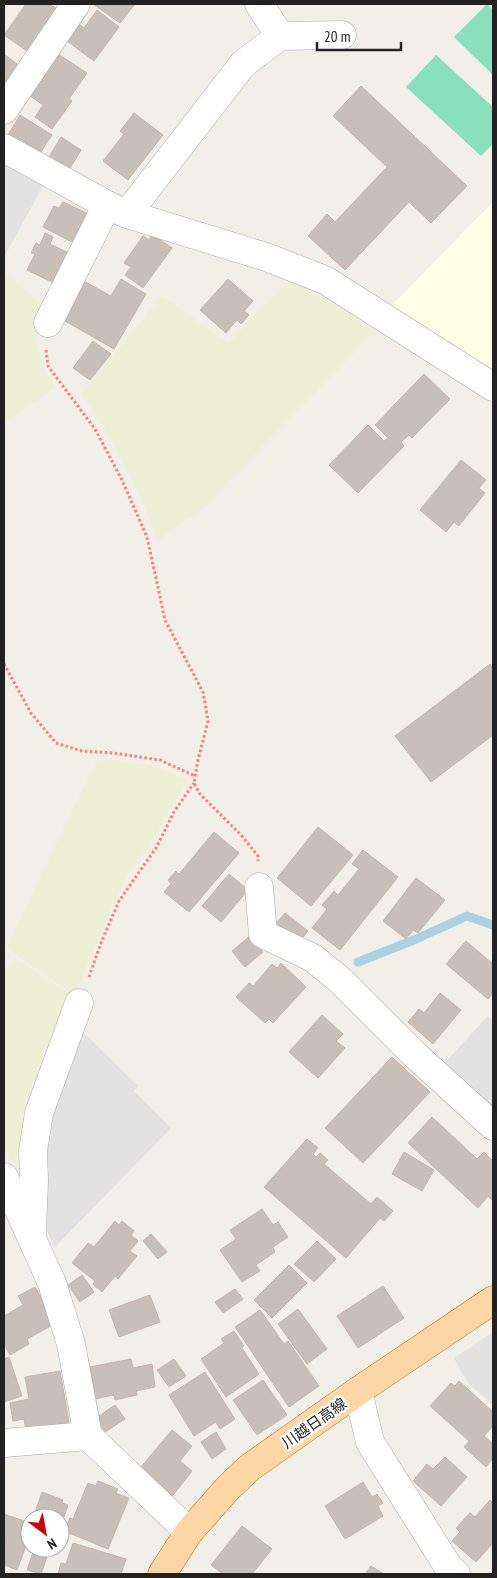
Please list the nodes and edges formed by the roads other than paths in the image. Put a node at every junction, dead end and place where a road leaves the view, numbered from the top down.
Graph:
1 (76, 4) edge
2 (259, 4) edge
3 (342, 35) dead end
4 (280, 36) junction
5 (4, 110) edge
6 (4, 148) edge
7 (117, 209) junction
8 (48, 322) road end
9 (493, 387) edge
10 (259, 887) road end
11 (79, 1003) road end
12 (493, 1126) edge
13 (4, 1178) edge
14 (31, 1238) junction
15 (493, 1300) edge
16 (358, 1391) junction
17 (88, 1436) junction
18 (4, 1443) edge
19 (189, 1532) junction
20 (162, 1574) edge
21 (456, 1574) edge

1 - 5 street
2 - 4 street
3 - 4 street
4 - 7 street
6 - 7 street
7 - 8 street
7 - 9 street
10 - 12 street
11 - 14 street
13 - 14 street
14 - 17 street
15 - 16 main road, 川越日高線
16 - 19 main road, 川越日高線
16 - 21 street
17 - 18 street
17 - 19 street
19 - 20 main road, 川越日高線

